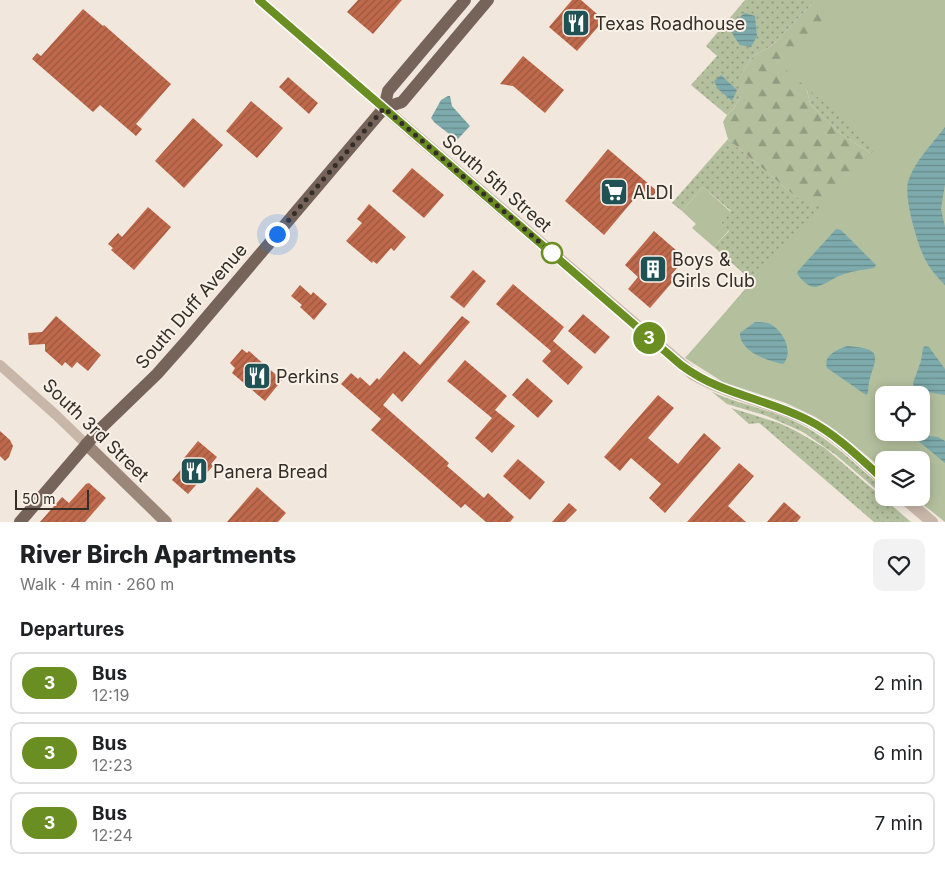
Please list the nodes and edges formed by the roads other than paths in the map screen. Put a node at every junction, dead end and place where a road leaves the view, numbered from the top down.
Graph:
1 (260, 0) edge
2 (465, 0) edge
3 (488, 0) edge
4 (384, 108) junction
5 (0, 365) edge
6 (86, 444) junction
7 (875, 472) edge
8 (913, 506) edge
9 (20, 522) edge
10 (166, 522) edge
11 (932, 522) edge

1 - 4 street
2 - 4 main road, South Duff Avenue
3 - 4 main road, South Duff Avenue
4 - 6 main road, South Duff Avenue
4 - 7 street, South 5th Street
5 - 6 street, South 3rd Street
6 - 9 main road, South Duff Avenue
6 - 10 main road, South 3rd Street
8 - 11 street

